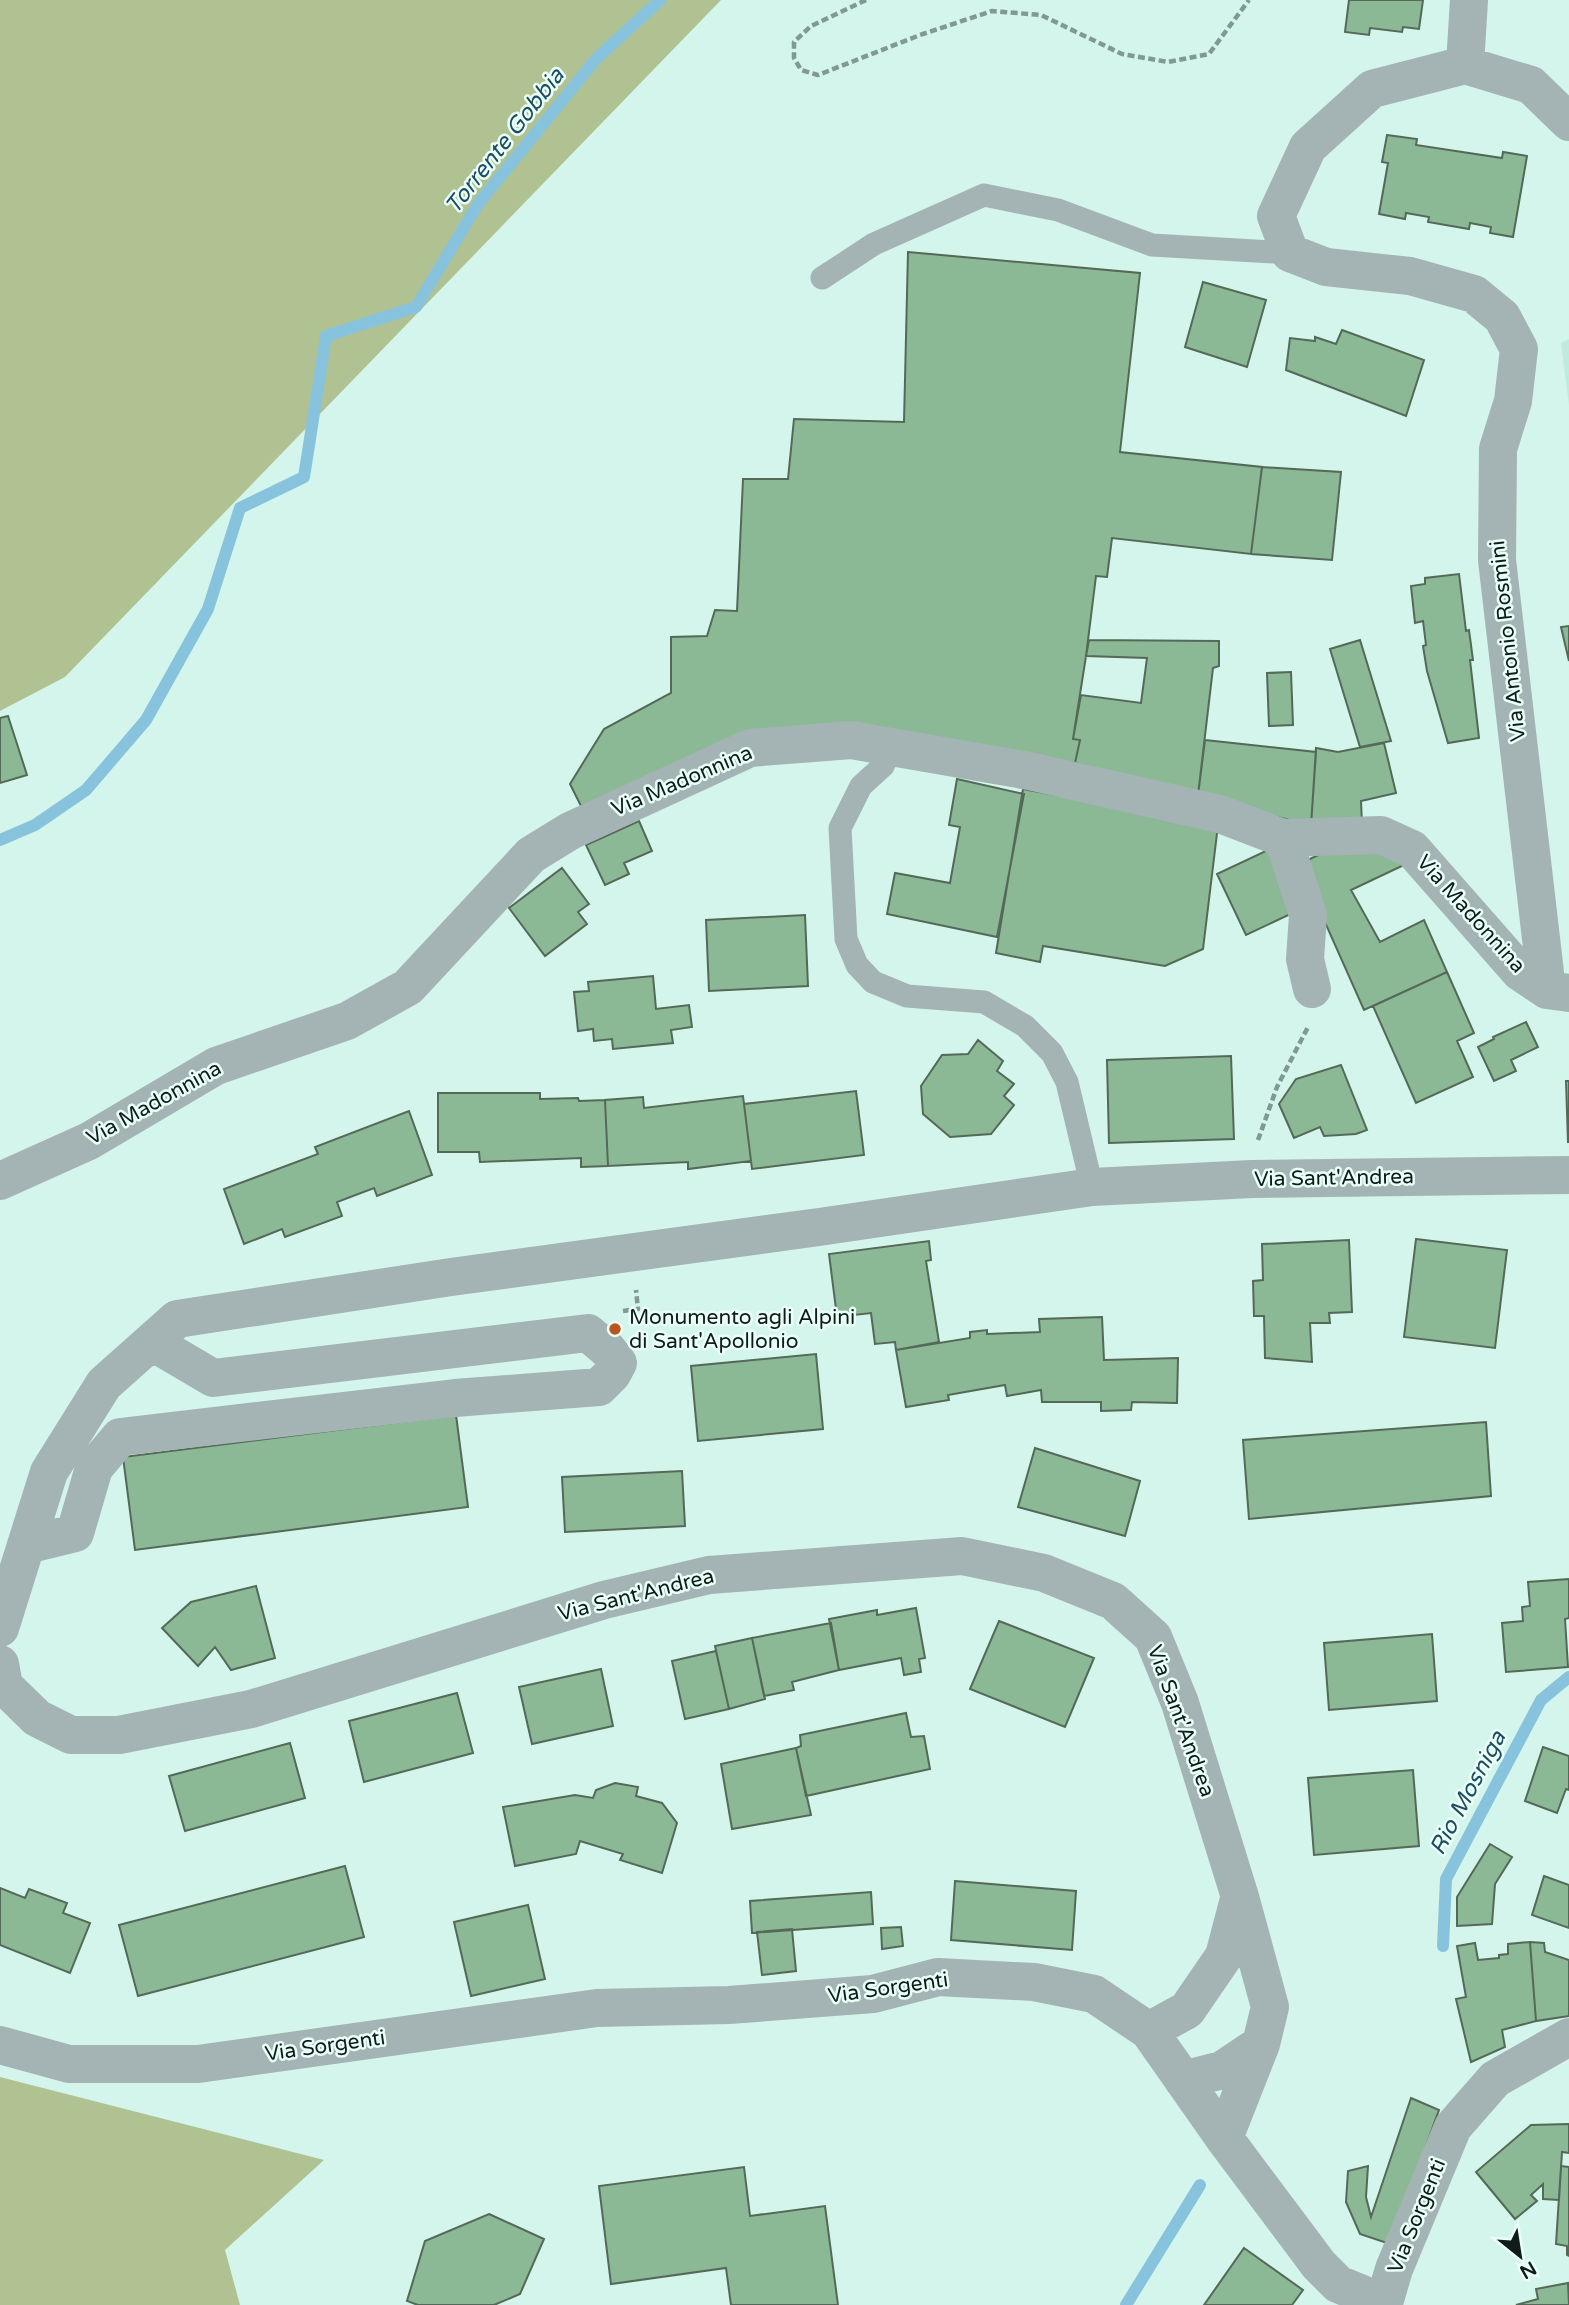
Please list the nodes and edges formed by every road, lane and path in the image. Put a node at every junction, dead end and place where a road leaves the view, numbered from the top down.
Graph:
1 (866, 0) edge
2 (1249, 0) edge
3 (1469, 0) edge
4 (1465, 65) junction
5 (1569, 122) edge
6 (1290, 253) junction
7 (822, 278) dead end
8 (892, 747) junction
9 (1283, 838) junction
10 (1312, 989) joint
11 (1558, 992) edge
12 (1569, 1175) edge
13 (1252, 1179) junction
14 (0, 1181) edge
15 (1093, 1187) junction
16 (632, 1252) junction
17 (588, 1333) junction
18 (152, 1342) junction
19 (26, 1545) junction
20 (0, 1628) edge
21 (0, 1664) edge
22 (1240, 1897) junction
23 (1149, 2031) junction
24 (1569, 2038) edge
25 (1261, 2044) junction
26 (0, 2045) edge
27 (1183, 2080) junction
28 (1224, 2138) junction
29 (1384, 2304) edge

1 - 2 path
3 - 4 street
4 - 5 street
4 - 6 street
6 - 7 lane
6 - 11 street, Via Antonio Rosmini
8 - 9 street, Via Madonnina
8 - 14 street, Via Madonnina
8 - 15 lane
9 - 10 street
9 - 11 street, Via Madonnina
10 - 13 path
12 - 13 street, Via Sant'Andrea
13 - 15 street, Via Sant'Andrea
15 - 16 street, Via Sant'Andrea
16 - 17 path
16 - 18 street, Via Sant'Andrea
17 - 18 street
17 - 19 street
18 - 19 street, Via Sant'Andrea
19 - 20 street, Via Sant'Andrea
21 - 22 street, Via Sant'Andrea
22 - 23 street
22 - 25 street, Via Sant'Andrea
23 - 26 street, Via Sorgenti
23 - 27 street, Via Sorgenti
24 - 29 street, Via Sorgenti
25 - 27 street
25 - 28 street, Via Sant'Andrea
27 - 28 street, Via Sorgenti
28 - 29 street, Via Sorgenti

